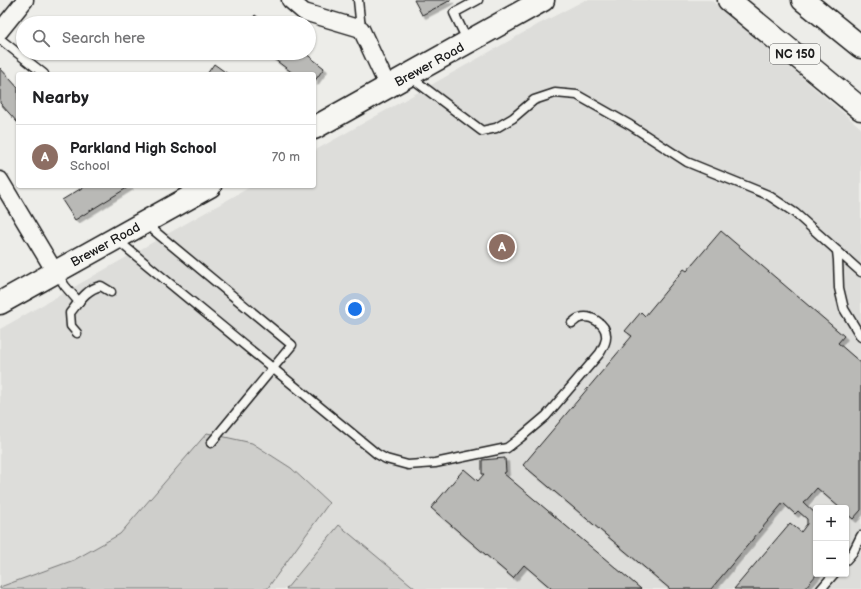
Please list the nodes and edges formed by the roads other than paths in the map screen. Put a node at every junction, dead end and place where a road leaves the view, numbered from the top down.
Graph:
1 (25, 0) edge
2 (290, 0) edge
3 (358, 0) edge
4 (478, 0) edge
5 (543, 0) edge
6 (729, 0) edge
7 (803, 0) edge
8 (360, 29) junction
9 (0, 31) edge
10 (0, 39) edge
11 (469, 42) junction
12 (861, 47) edge
13 (16, 52) edge
14 (26, 60) edge
15 (41, 72) edge
16 (409, 75) junction
17 (388, 87) junction
18 (861, 109) edge
19 (316, 127) edge
20 (0, 180) edge
21 (206, 188) edge
22 (144, 222) junction
23 (115, 238) junction
24 (837, 251) junction
25 (55, 272) junction
26 (861, 272) edge
27 (111, 292) dead end
28 (79, 302) junction
29 (0, 303) edge
30 (572, 324) dead end
31 (77, 333) dead end
32 (861, 337) edge
33 (273, 368) junction
34 (211, 443) dead end
35 (861, 536) edge
36 (849, 557) edge
37 (831, 577) edge
38 (821, 589) edge

1 - 9 street
2 - 8 street
3 - 8 lane
4 - 11 lane
5 - 11 street, Brewer Road
6 - 18 street, NC 150
7 - 12 street
8 - 17 street
10 - 13 lane
11 - 16 street, Brewer Road
14 - 15 lane
16 - 17 street, Brewer Road
16 - 24 lane
17 - 19 street, Brewer Road
20 - 25 street
21 - 22 street, Brewer Road
22 - 23 street, Brewer Road
22 - 33 lane
23 - 25 street, Brewer Road
23 - 33 lane
24 - 26 lane
24 - 32 lane
25 - 28 lane
25 - 29 street, Brewer Road
27 - 28 lane
28 - 31 lane
30 - 33 lane
33 - 34 lane
35 - 36 lane
37 - 38 lane

